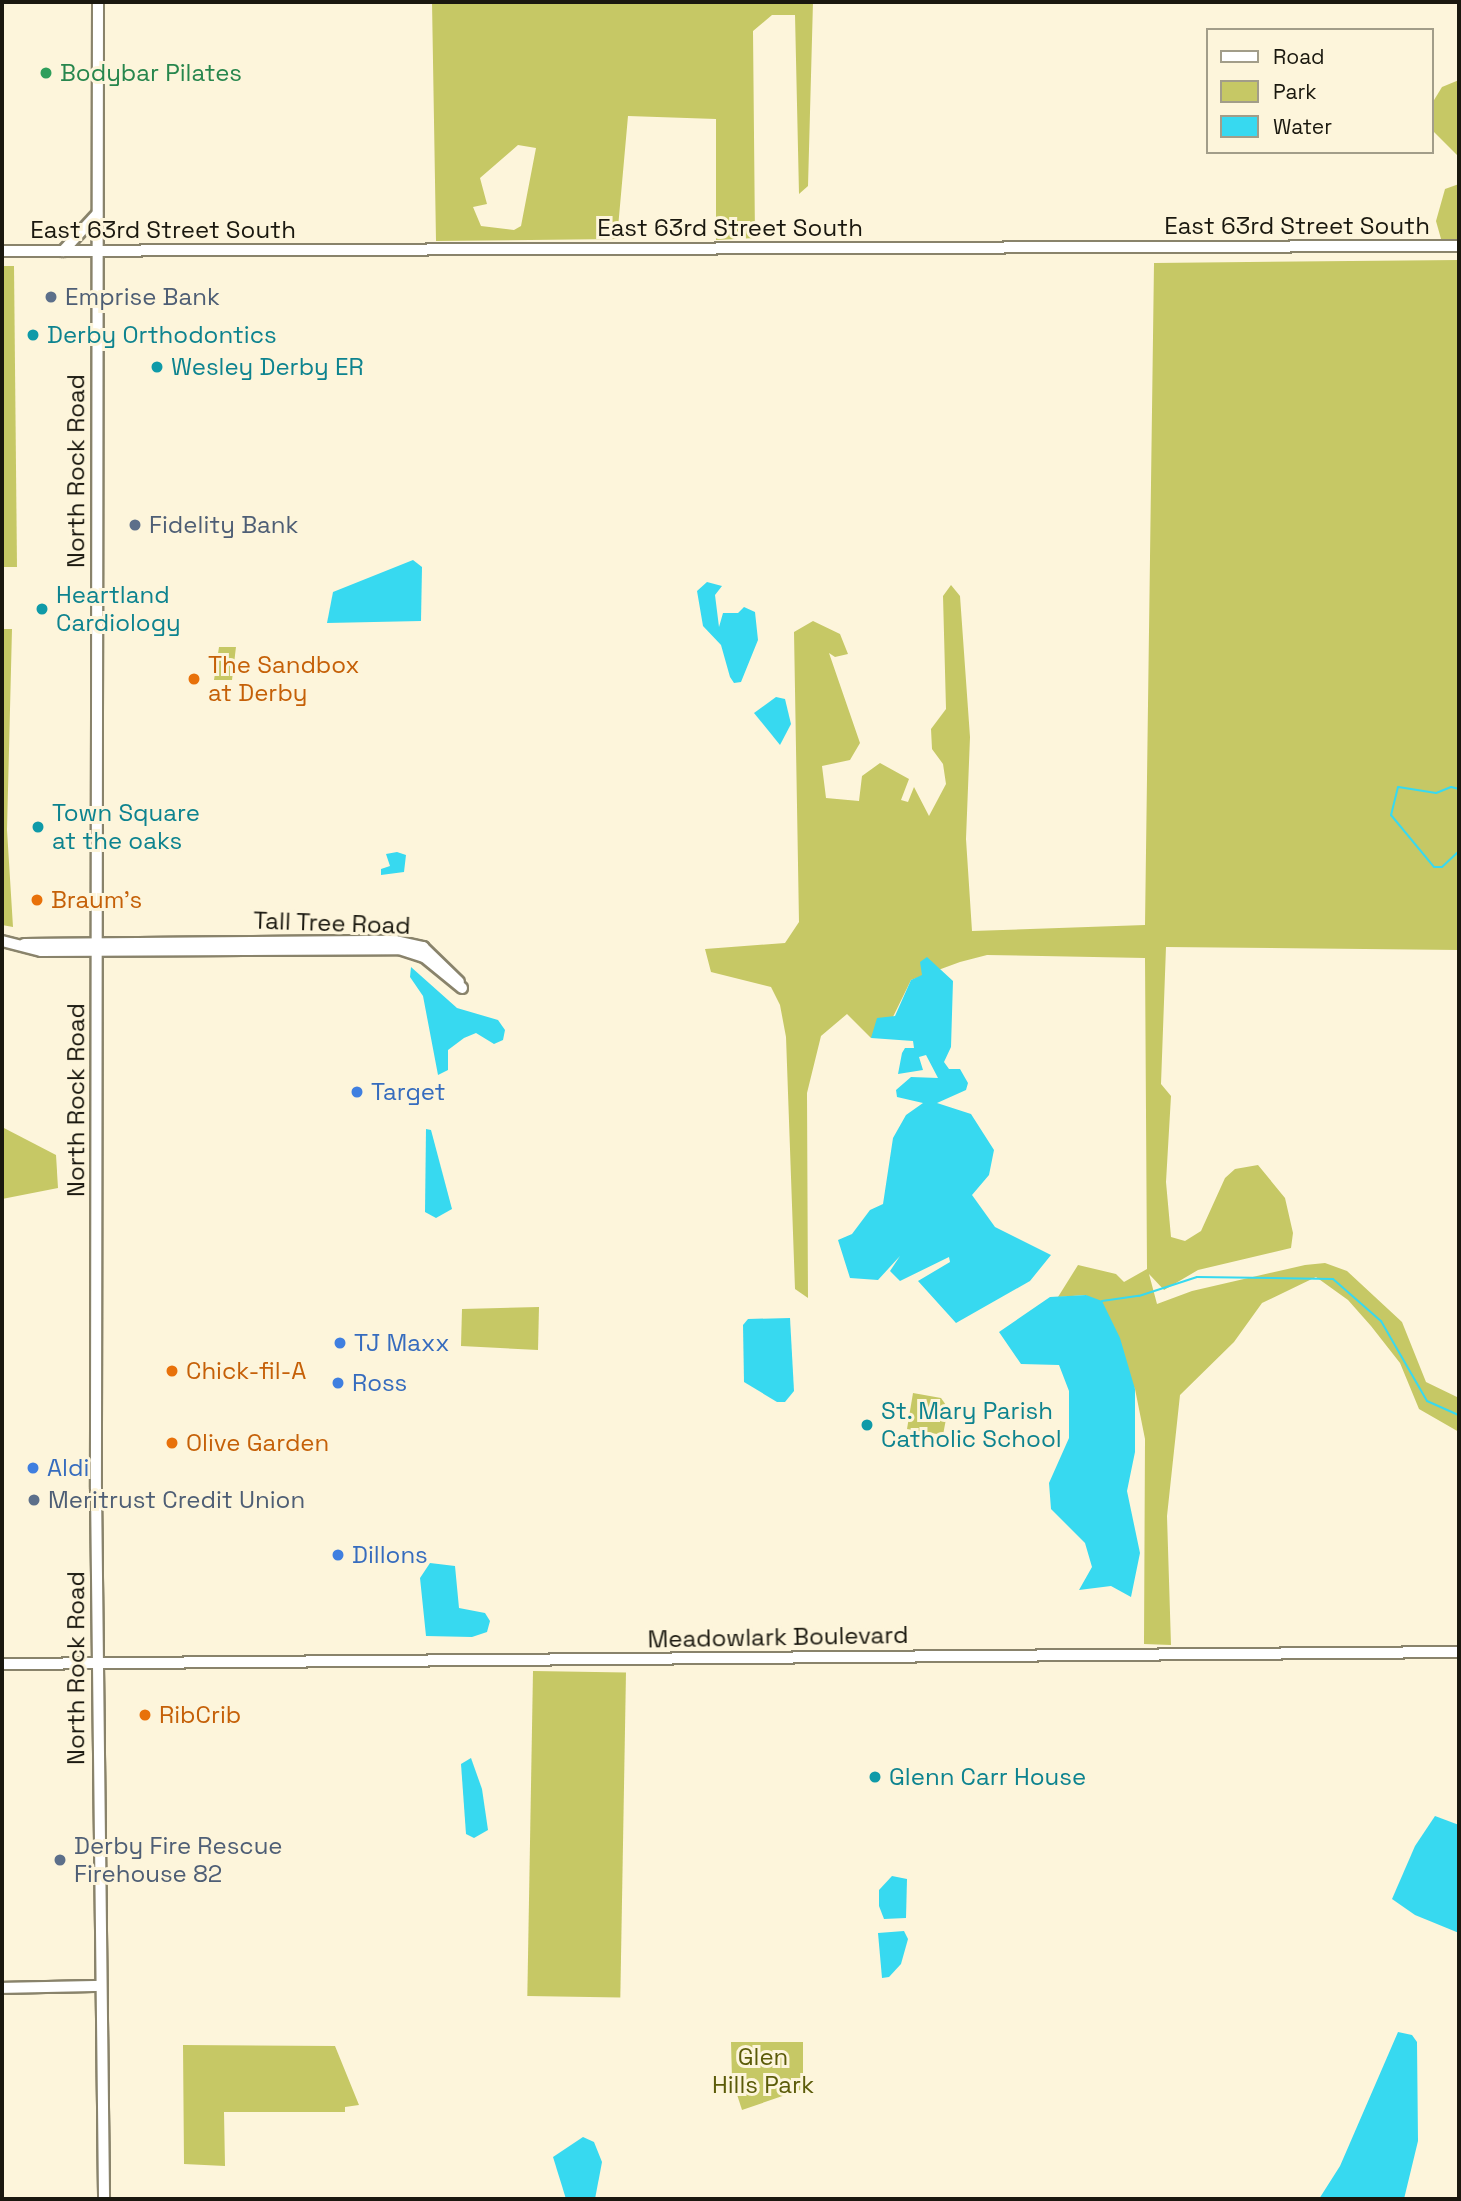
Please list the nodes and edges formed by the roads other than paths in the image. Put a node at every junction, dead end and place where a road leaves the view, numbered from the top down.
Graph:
1 (98, 2) edge
2 (97, 214) junction
3 (1459, 246) edge
4 (2, 251) edge
5 (63, 251) junction
6 (97, 251) junction
7 (2, 941) edge
8 (97, 946) junction
9 (1459, 1652) edge
10 (2, 1664) edge
11 (97, 1664) junction
12 (101, 1986) junction
13 (2, 1988) edge
14 (104, 2199) edge

1 - 2 main road, North Rock Road
2 - 5 main road
2 - 6 main road, North Rock Road
3 - 6 main road, East 63rd Street South
4 - 5 main road, East 63rd Street South
5 - 6 main road, East 63rd Street South
6 - 8 main road, North Rock Road
7 - 8 main road, Tall Tree Road
8 - 8 main road, Tall Tree Road
8 - 11 main road, North Rock Road
9 - 11 main road, Meadowlark Boulevard
10 - 11 main road, Meadowlark Boulevard
11 - 12 main road, North Rock Road
12 - 13 main road
12 - 14 main road, North Rock Road

